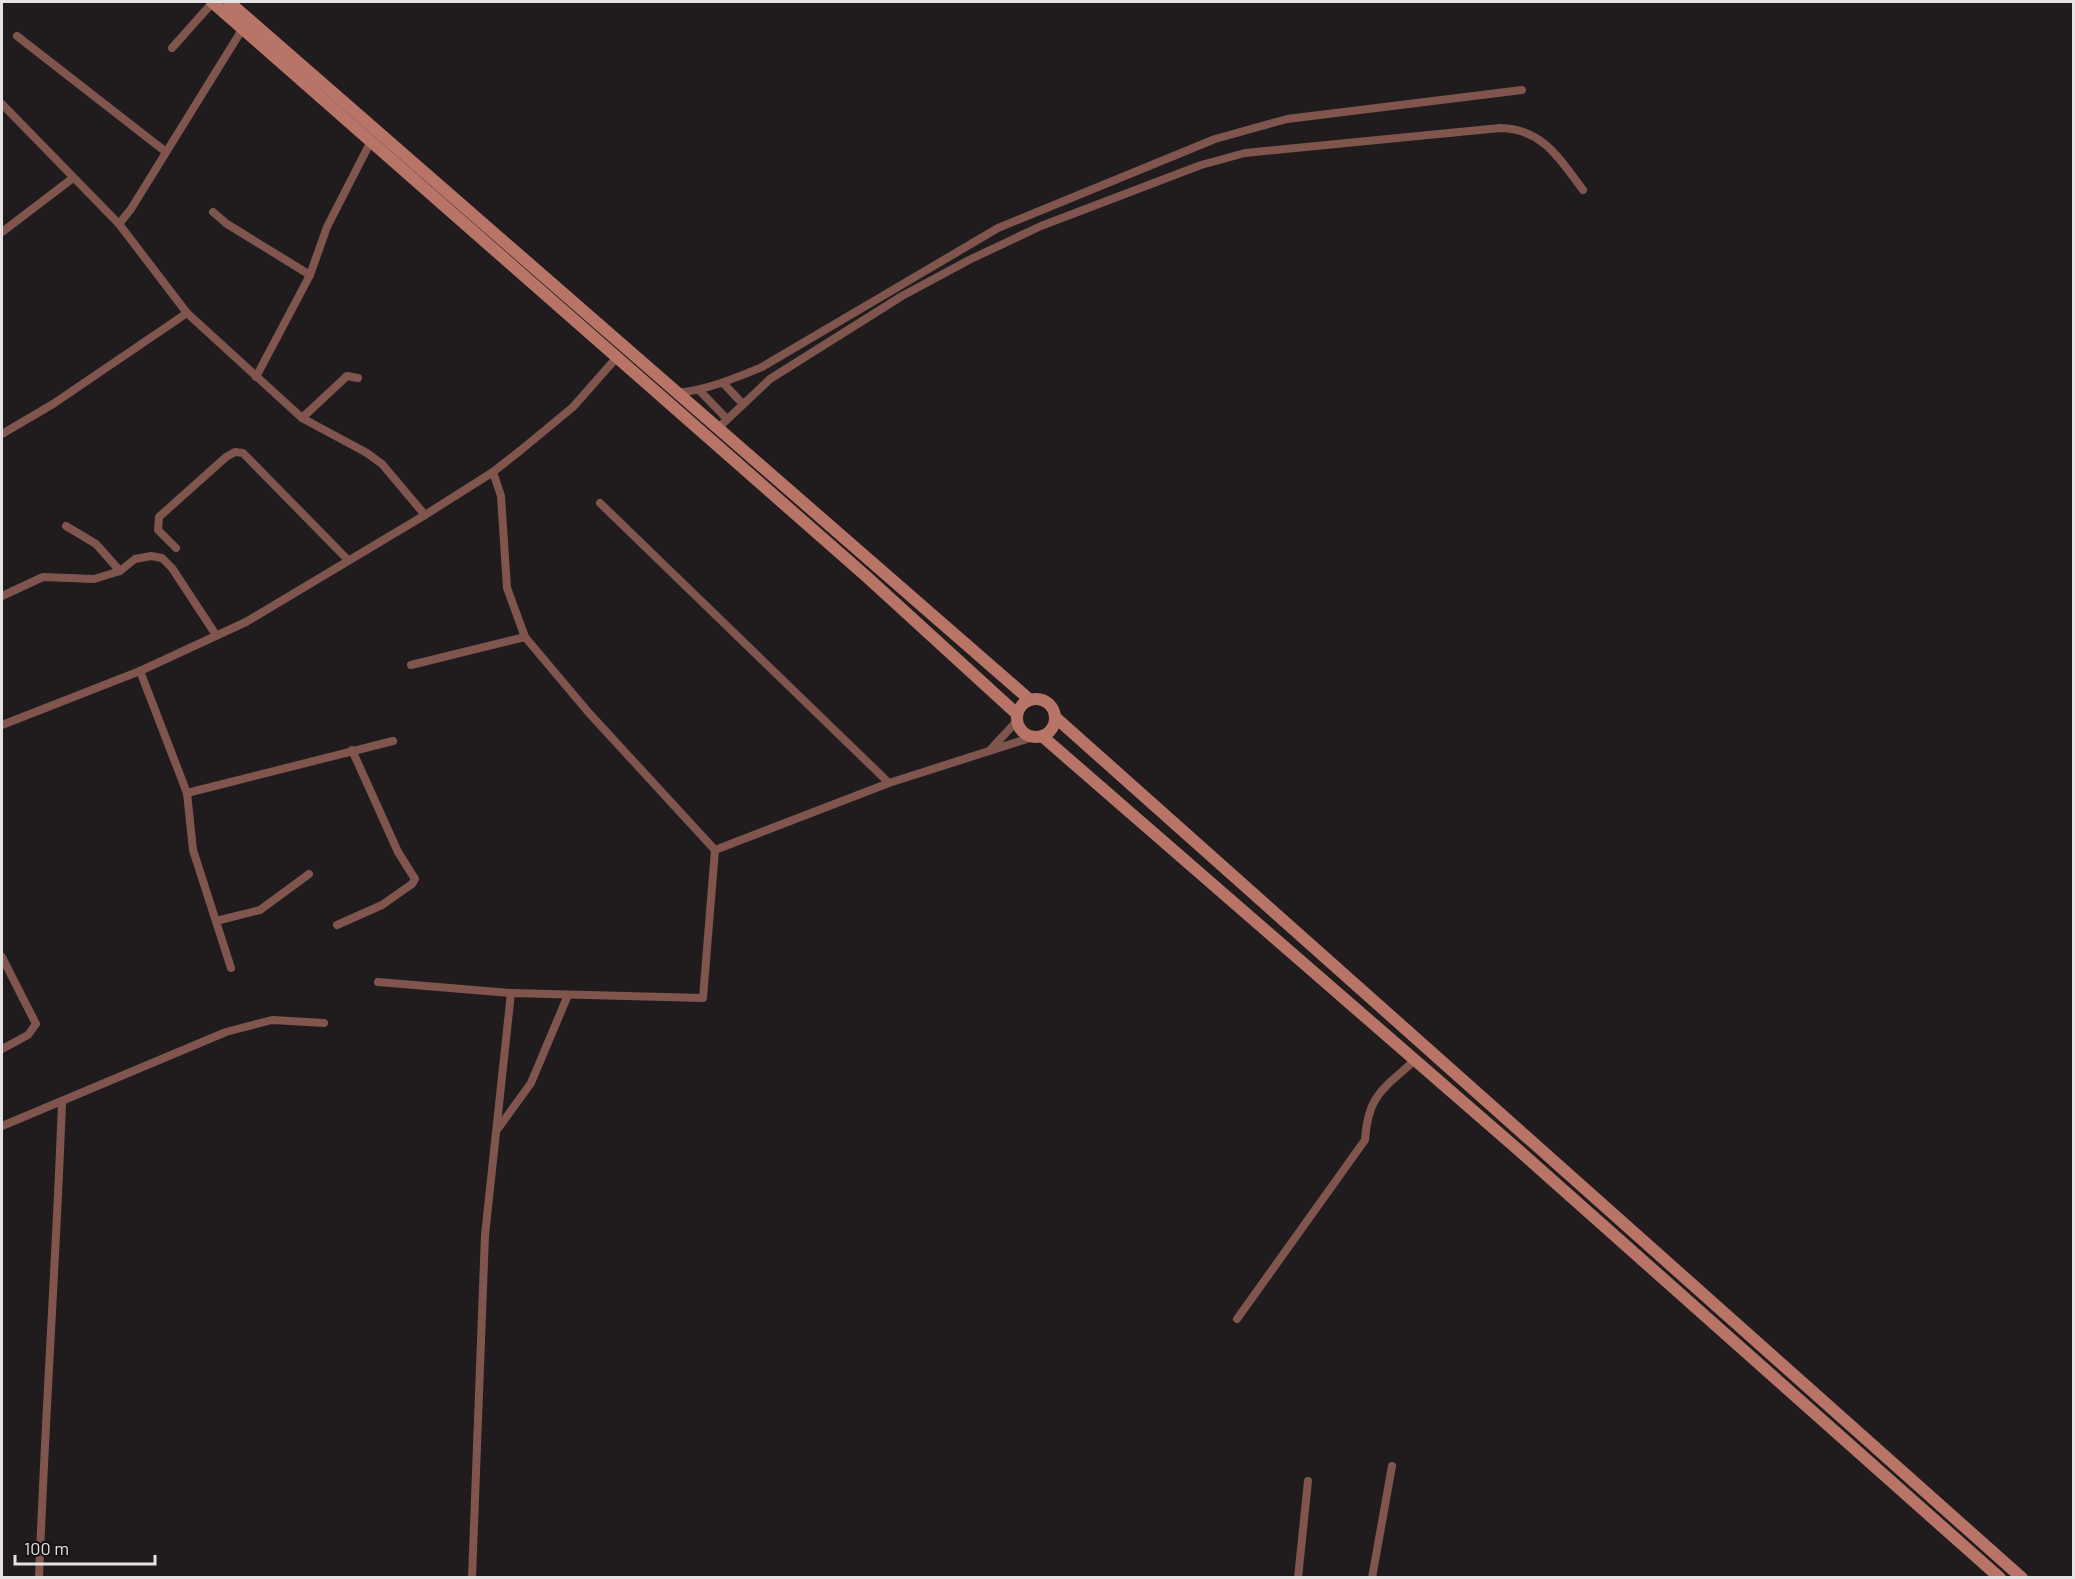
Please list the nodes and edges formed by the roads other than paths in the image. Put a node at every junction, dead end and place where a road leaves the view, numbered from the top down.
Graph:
1 (213, 2) edge
2 (229, 2) edge
3 (243, 28) junction
4 (16, 36) dead end
5 (172, 48) dead end
6 (1522, 90) dead end
7 (2, 104) edge
8 (371, 141) junction
9 (166, 152) junction
10 (73, 178) junction
11 (1584, 190) dead end
12 (213, 212) dead end
13 (119, 224) junction
14 (2, 232) edge
15 (310, 275) junction
16 (187, 313) junction
17 (618, 356) junction
18 (256, 377) junction
19 (358, 378) dead end
20 (723, 383) junction
21 (699, 390) junction
22 (675, 393) junction
23 (743, 404) junction
24 (302, 418) junction
25 (727, 419) junction
26 (717, 429) junction
27 (2, 434) edge
28 (493, 472) junction
29 (600, 503) dead end
30 (425, 515) junction
31 (66, 526) dead end
32 (176, 548) dead end
33 (348, 560) junction
34 (120, 571) junction
35 (2, 596) edge
36 (216, 635) junction
37 (525, 636) junction
38 (411, 665) dead end
39 (140, 671) junction
40 (1030, 700) junction
41 (1017, 717) junction
42 (1055, 717) junction
43 (2, 725) edge
44 (1037, 736) junction
45 (393, 741) dead end
46 (991, 749) junction
47 (352, 750) junction
48 (889, 783) junction
49 (187, 793) junction
50 (715, 850) junction
51 (309, 874) dead end
52 (216, 921) junction
53 (337, 925) dead end
54 (2, 957) edge
55 (231, 968) dead end
56 (378, 982) dead end
57 (511, 993) junction
58 (568, 995) junction
59 (324, 1023) dead end
60 (2, 1049) edge
61 (1414, 1060) junction
62 (62, 1103) junction
63 (2, 1126) edge
64 (496, 1130) junction
65 (1237, 1319) dead end
66 (1392, 1466) dead end
67 (1308, 1481) dead end
68 (39, 1578) edge
69 (472, 1578) edge
70 (1298, 1578) edge
71 (1372, 1578) edge
72 (2000, 1578) edge
73 (2022, 1578) edge

1 - 3 street
1 - 5 street
2 - 22 street
3 - 8 street
3 - 9 street
4 - 9 street
6 - 20 street
7 - 10 street
8 - 15 street
8 - 17 street
9 - 13 street
10 - 13 street
10 - 14 street
11 - 23 street
12 - 15 street
13 - 16 street
15 - 18 street
16 - 18 street
16 - 27 street
17 - 28 street
17 - 41 street
18 - 24 street
19 - 24 street
20 - 21 street
20 - 23 street
21 - 22 street
21 - 25 street
22 - 26 street
23 - 25 street
24 - 30 street
25 - 26 street
26 - 40 street
28 - 30 street
28 - 37 street
29 - 48 street
30 - 33 street
31 - 34 street
32 - 33 street
33 - 36 street
34 - 35 street
34 - 36 street
36 - 39 street
37 - 38 street
37 - 50 street
39 - 43 street
39 - 49 street
40 - 41 street
40 - 42 street
41 - 44 street
41 - 46 street
42 - 44 street
42 - 73 street
44 - 46 street
44 - 61 street
45 - 47 street
46 - 48 street
47 - 49 street
47 - 53 street
48 - 50 street
49 - 52 street
50 - 58 street
51 - 52 street
52 - 55 street
54 - 60 street
56 - 57 street
57 - 58 street
57 - 64 street
58 - 64 street
59 - 62 street
61 - 65 street
61 - 72 street
62 - 63 street
62 - 68 street
64 - 69 street
66 - 71 street
67 - 70 street

